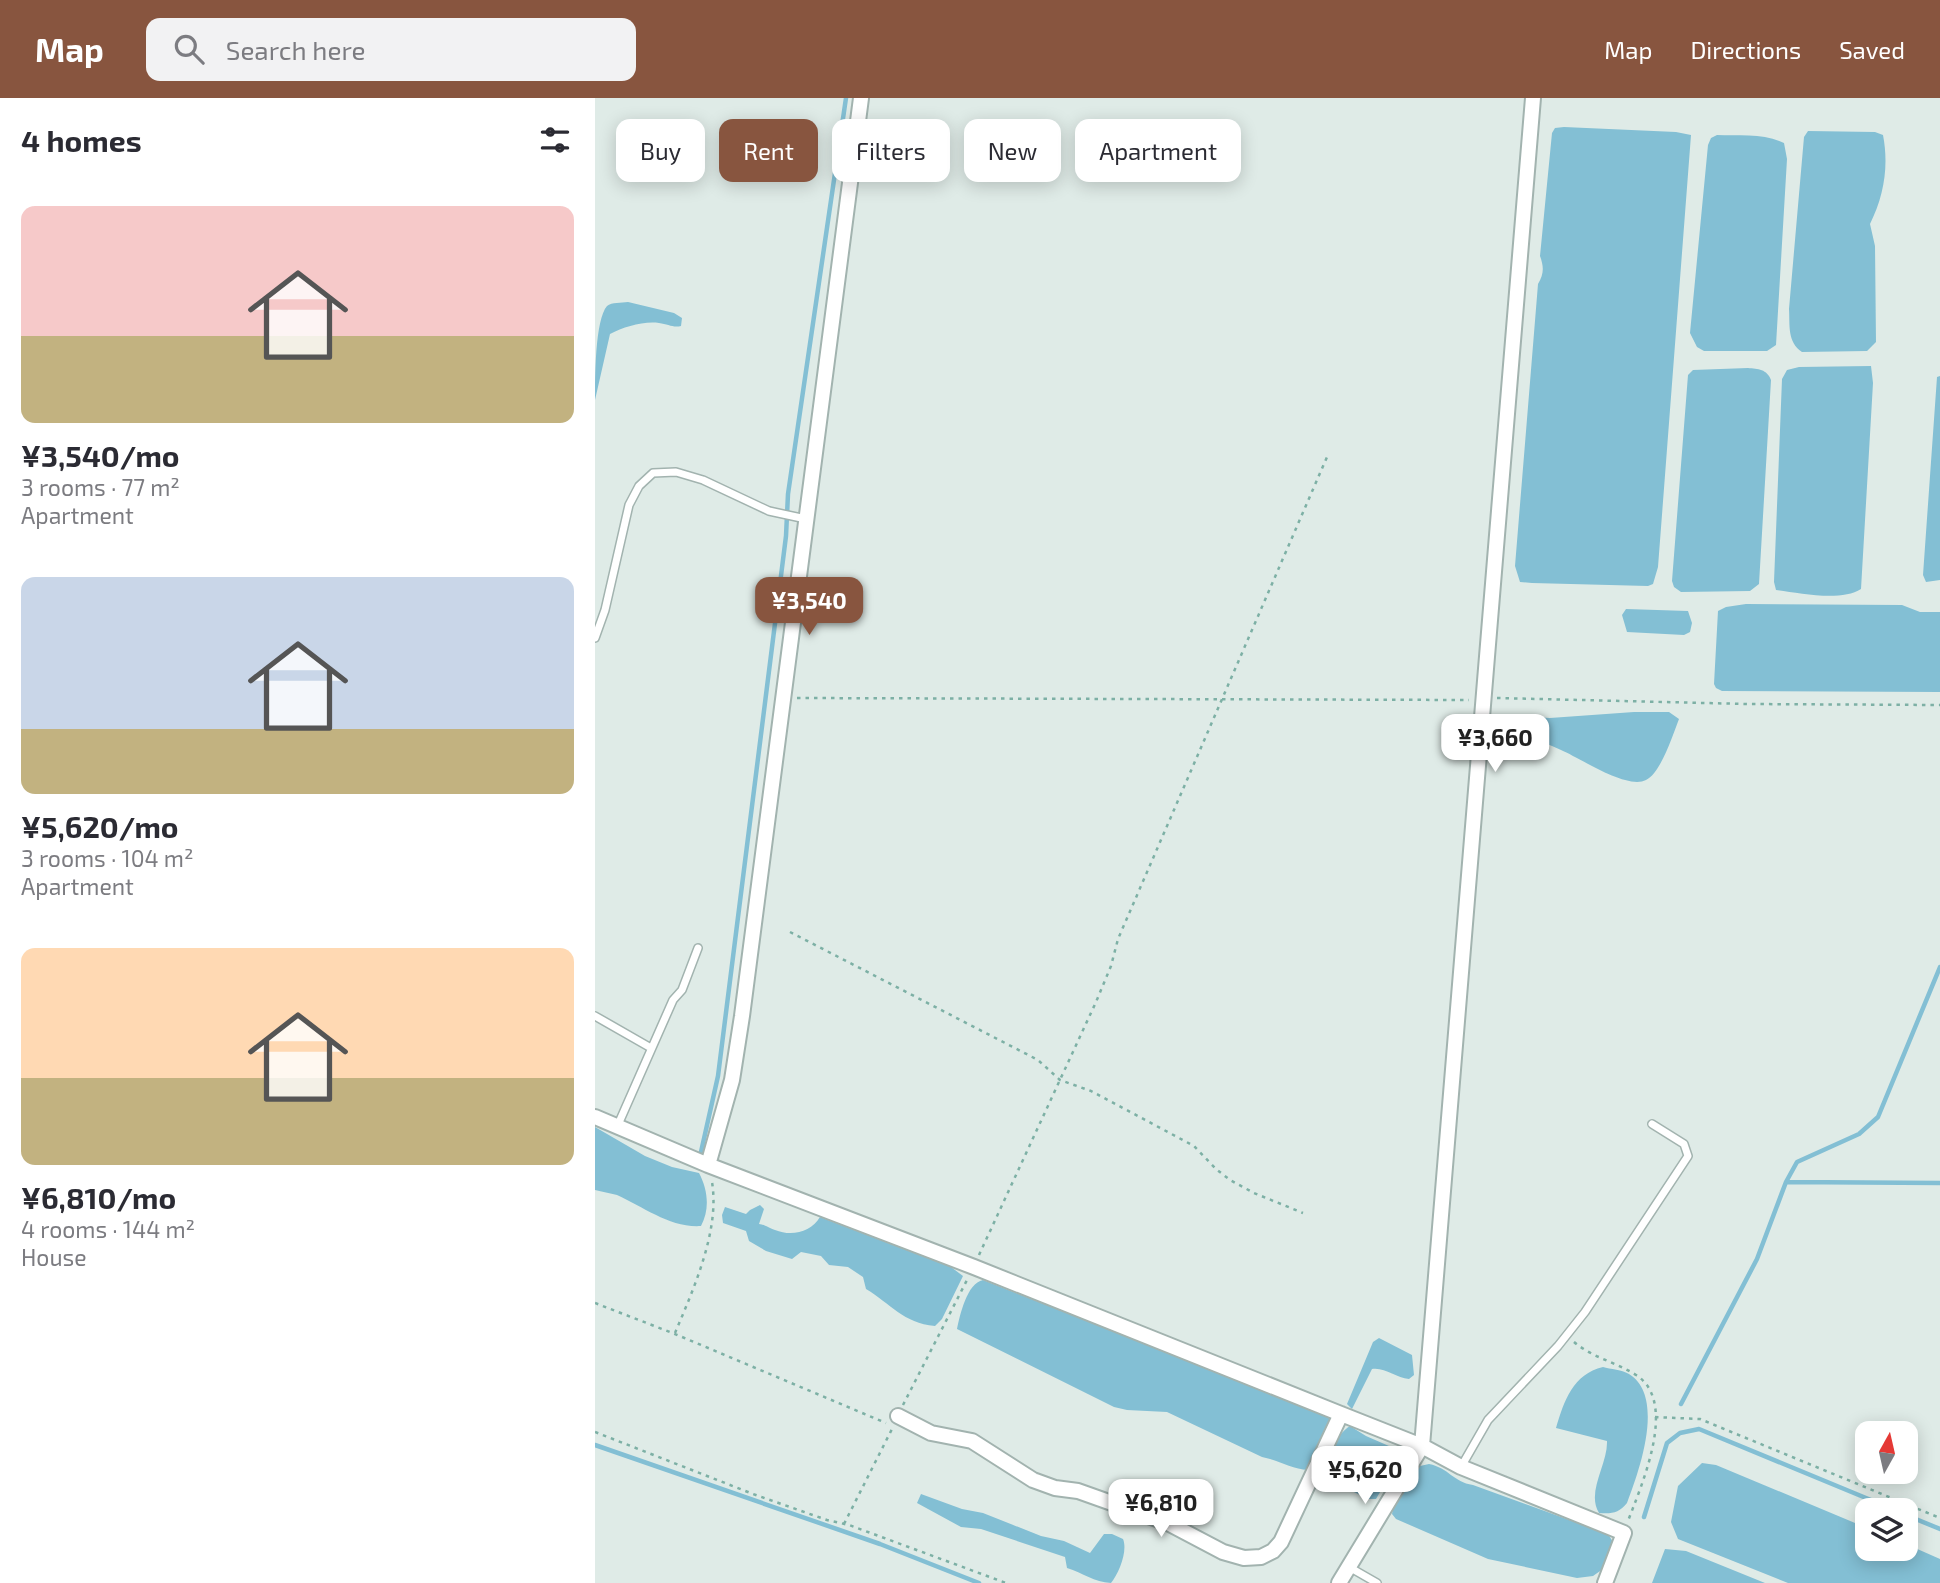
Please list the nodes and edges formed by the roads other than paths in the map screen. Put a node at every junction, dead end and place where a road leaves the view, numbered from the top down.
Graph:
1 (860, 98) edge
2 (1533, 98) edge
3 (800, 518) junction
4 (595, 638) edge
5 (698, 948) dead end
6 (595, 1016) edge
7 (651, 1048) junction
8 (595, 1117) edge
9 (1652, 1124) dead end
10 (617, 1126) junction
11 (708, 1165) junction
12 (1341, 1413) junction
13 (896, 1421) road end
14 (1422, 1446) junction
15 (1461, 1467) junction
16 (1349, 1567) junction
17 (1339, 1583) edge
18 (1377, 1583) edge
19 (1605, 1583) edge

1 - 3 street
2 - 14 street
3 - 4 lane
3 - 11 street
5 - 7 lane
6 - 7 lane
7 - 10 lane
8 - 10 street
9 - 15 lane
10 - 11 street
11 - 12 street
12 - 13 street
12 - 14 street
14 - 15 street
14 - 16 street
15 - 19 street
16 - 17 street
16 - 18 lane

